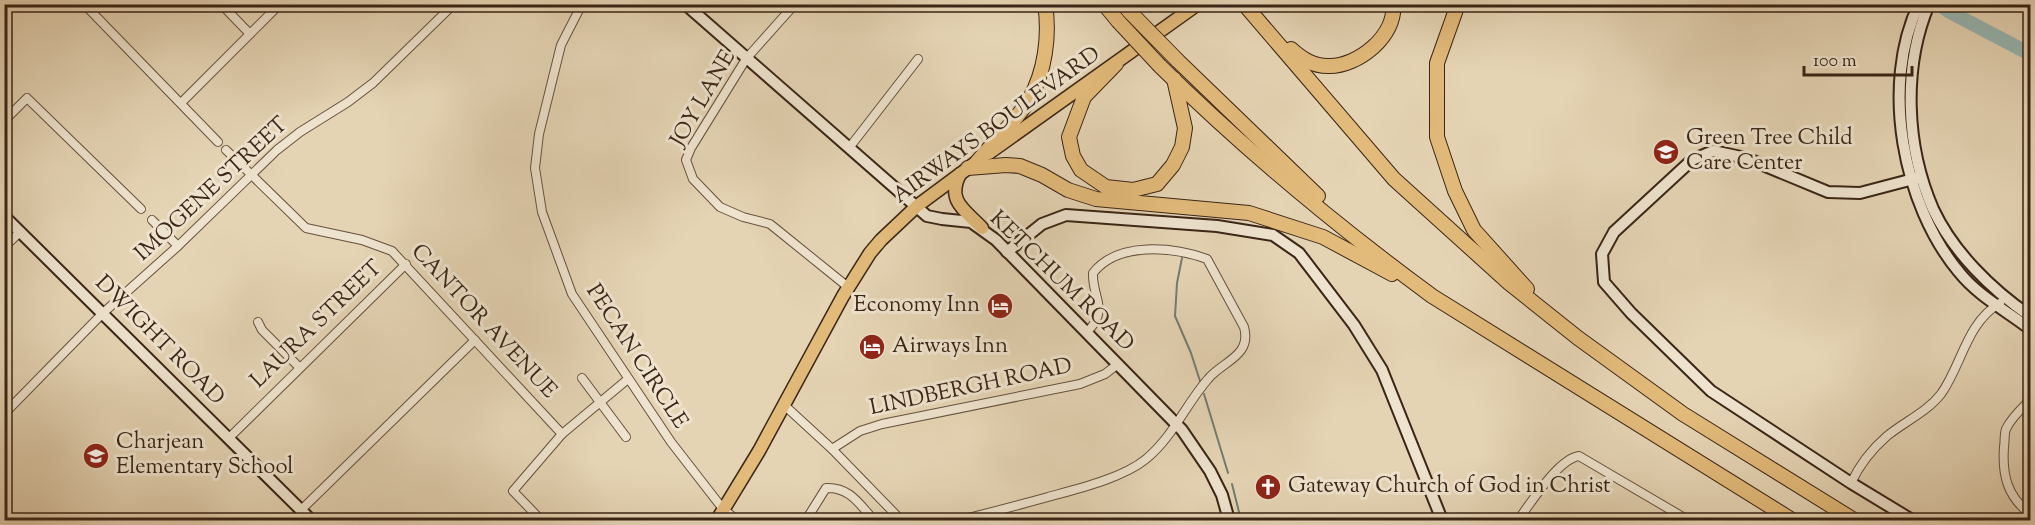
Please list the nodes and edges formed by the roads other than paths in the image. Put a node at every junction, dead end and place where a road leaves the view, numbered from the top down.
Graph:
1 (84, 4) edge
2 (221, 4) edge
3 (280, 4) edge
4 (454, 4) edge
5 (582, 4) edge
6 (685, 4) edge
7 (795, 4) edge
8 (1045, 4) edge
9 (1104, 4) edge
10 (1198, 4) edge
11 (1244, 4) edge
12 (1393, 4) edge
13 (1458, 4) edge
14 (1919, 4) edge
15 (1929, 4) edge
16 (1123, 12) edge
17 (1259, 22) junction
18 (250, 34) junction
19 (1910, 46) junction
20 (746, 59) junction
21 (918, 59) dead end
22 (1116, 64) junction
23 (1174, 80) junction
24 (181, 103) junction
25 (4, 121) edge
26 (218, 142) dead end
27 (849, 148) junction
28 (226, 150) dead end
29 (969, 167) junction
30 (250, 175) junction
31 (1916, 178) junction
32 (917, 207) junction
33 (141, 209) dead end
34 (4, 216) edge
35 (152, 220) dead end
36 (982, 228) junction
37 (20, 232) junction
38 (1360, 240) junction
39 (178, 246) junction
40 (4, 247) edge
41 (1008, 252) junction
42 (406, 264) junction
43 (848, 288) junction
44 (1432, 296) junction
45 (2007, 299) junction
46 (1996, 306) junction
47 (104, 313) junction
48 (2031, 316) edge
49 (258, 322) dead end
50 (2031, 329) edge
51 (1087, 333) junction
52 (1578, 338) junction
53 (475, 340) junction
54 (1118, 364) junction
55 (299, 367) junction
56 (582, 378) dead end
57 (628, 379) junction
58 (2031, 400) edge
59 (600, 401) junction
60 (783, 404) junction
61 (4, 414) edge
62 (1177, 424) junction
63 (562, 434) junction
64 (626, 437) dead end
65 (229, 438) junction
66 (832, 449) junction
67 (1851, 483) junction
68 (301, 510) junction
69 (2031, 514) edge
70 (720, 515) edge
71 (310, 520) edge
72 (541, 520) edge
73 (738, 520) edge
74 (806, 520) edge
75 (874, 520) edge
76 (901, 520) edge
77 (960, 520) edge
78 (1229, 520) edge
79 (1442, 520) edge
80 (1518, 520) edge
81 (1688, 520) edge
82 (1792, 520) edge
83 (1854, 520) edge
84 (1912, 520) edge

1 - 24 street
2 - 18 street
3 - 18 street
4 - 30 street, IMOGENE STREET
5 - 57 street, PECAN CIRCLE
6 - 20 street, KETCHUM ROAD
7 - 20 street, JOY LANE
8 - 29 highway
9 - 16 highway
10 - 22 main road, AIRWAYS BOULEVARD
11 - 17 highway
12 - 17 highway
13 - 52 highway
14 - 19 street
15 - 19 street
16 - 23 highway, bridge
16 - 38 highway, bridge
17 - 52 highway
18 - 24 street
19 - 31 street
20 - 27 street, KETCHUM ROAD
20 - 43 street, JOY LANE
21 - 27 street
22 - 23 highway
22 - 29 main road, AIRWAYS BOULEVARD
23 - 38 highway
24 - 26 street
25 - 33 street
27 - 32 street, KETCHUM ROAD
28 - 30 street, CANTOR AVENUE
29 - 32 main road, AIRWAYS BOULEVARD
29 - 36 main road
29 - 44 highway
30 - 39 street, IMOGENE STREET
30 - 42 street, CANTOR AVENUE
31 - 45 street
31 - 46 street
31 - 67 street
32 - 36 street, KETCHUM ROAD
32 - 43 main road, AIRWAYS BOULEVARD
34 - 37 street, DWIGHT ROAD
35 - 39 street
36 - 41 street, KETCHUM ROAD
37 - 40 street
37 - 47 street, DWIGHT ROAD
38 - 44 highway
39 - 47 street, IMOGENE STREET
41 - 51 street, KETCHUM ROAD
41 - 79 street
42 - 53 street, CANTOR AVENUE
42 - 55 street, LAURA STREET
43 - 60 main road, AIRWAYS BOULEVARD
44 - 82 highway
45 - 46 street
45 - 48 street
46 - 50 street
46 - 67 street
47 - 61 street, IMOGENE STREET
47 - 65 street, DWIGHT ROAD
49 - 55 street
51 - 54 street, KETCHUM ROAD
51 - 62 street
52 - 83 highway
53 - 63 street, CANTOR AVENUE
53 - 68 street
54 - 62 street, KETCHUM ROAD
54 - 66 street, LINDBERGH ROAD
55 - 65 street, LAURA STREET
56 - 59 street
57 - 59 street
57 - 70 street, PECAN CIRCLE
58 - 69 street
59 - 63 street
59 - 64 street
60 - 66 street
60 - 70 main road, AIRWAYS BOULEVARD
62 - 77 street
62 - 78 street, KETCHUM ROAD
63 - 72 street
65 - 68 street, DWIGHT ROAD
66 - 76 street
67 - 84 street
68 - 71 street, DWIGHT ROAD
70 - 73 street, PECAN CIRCLE
74 - 75 street
80 - 81 street

